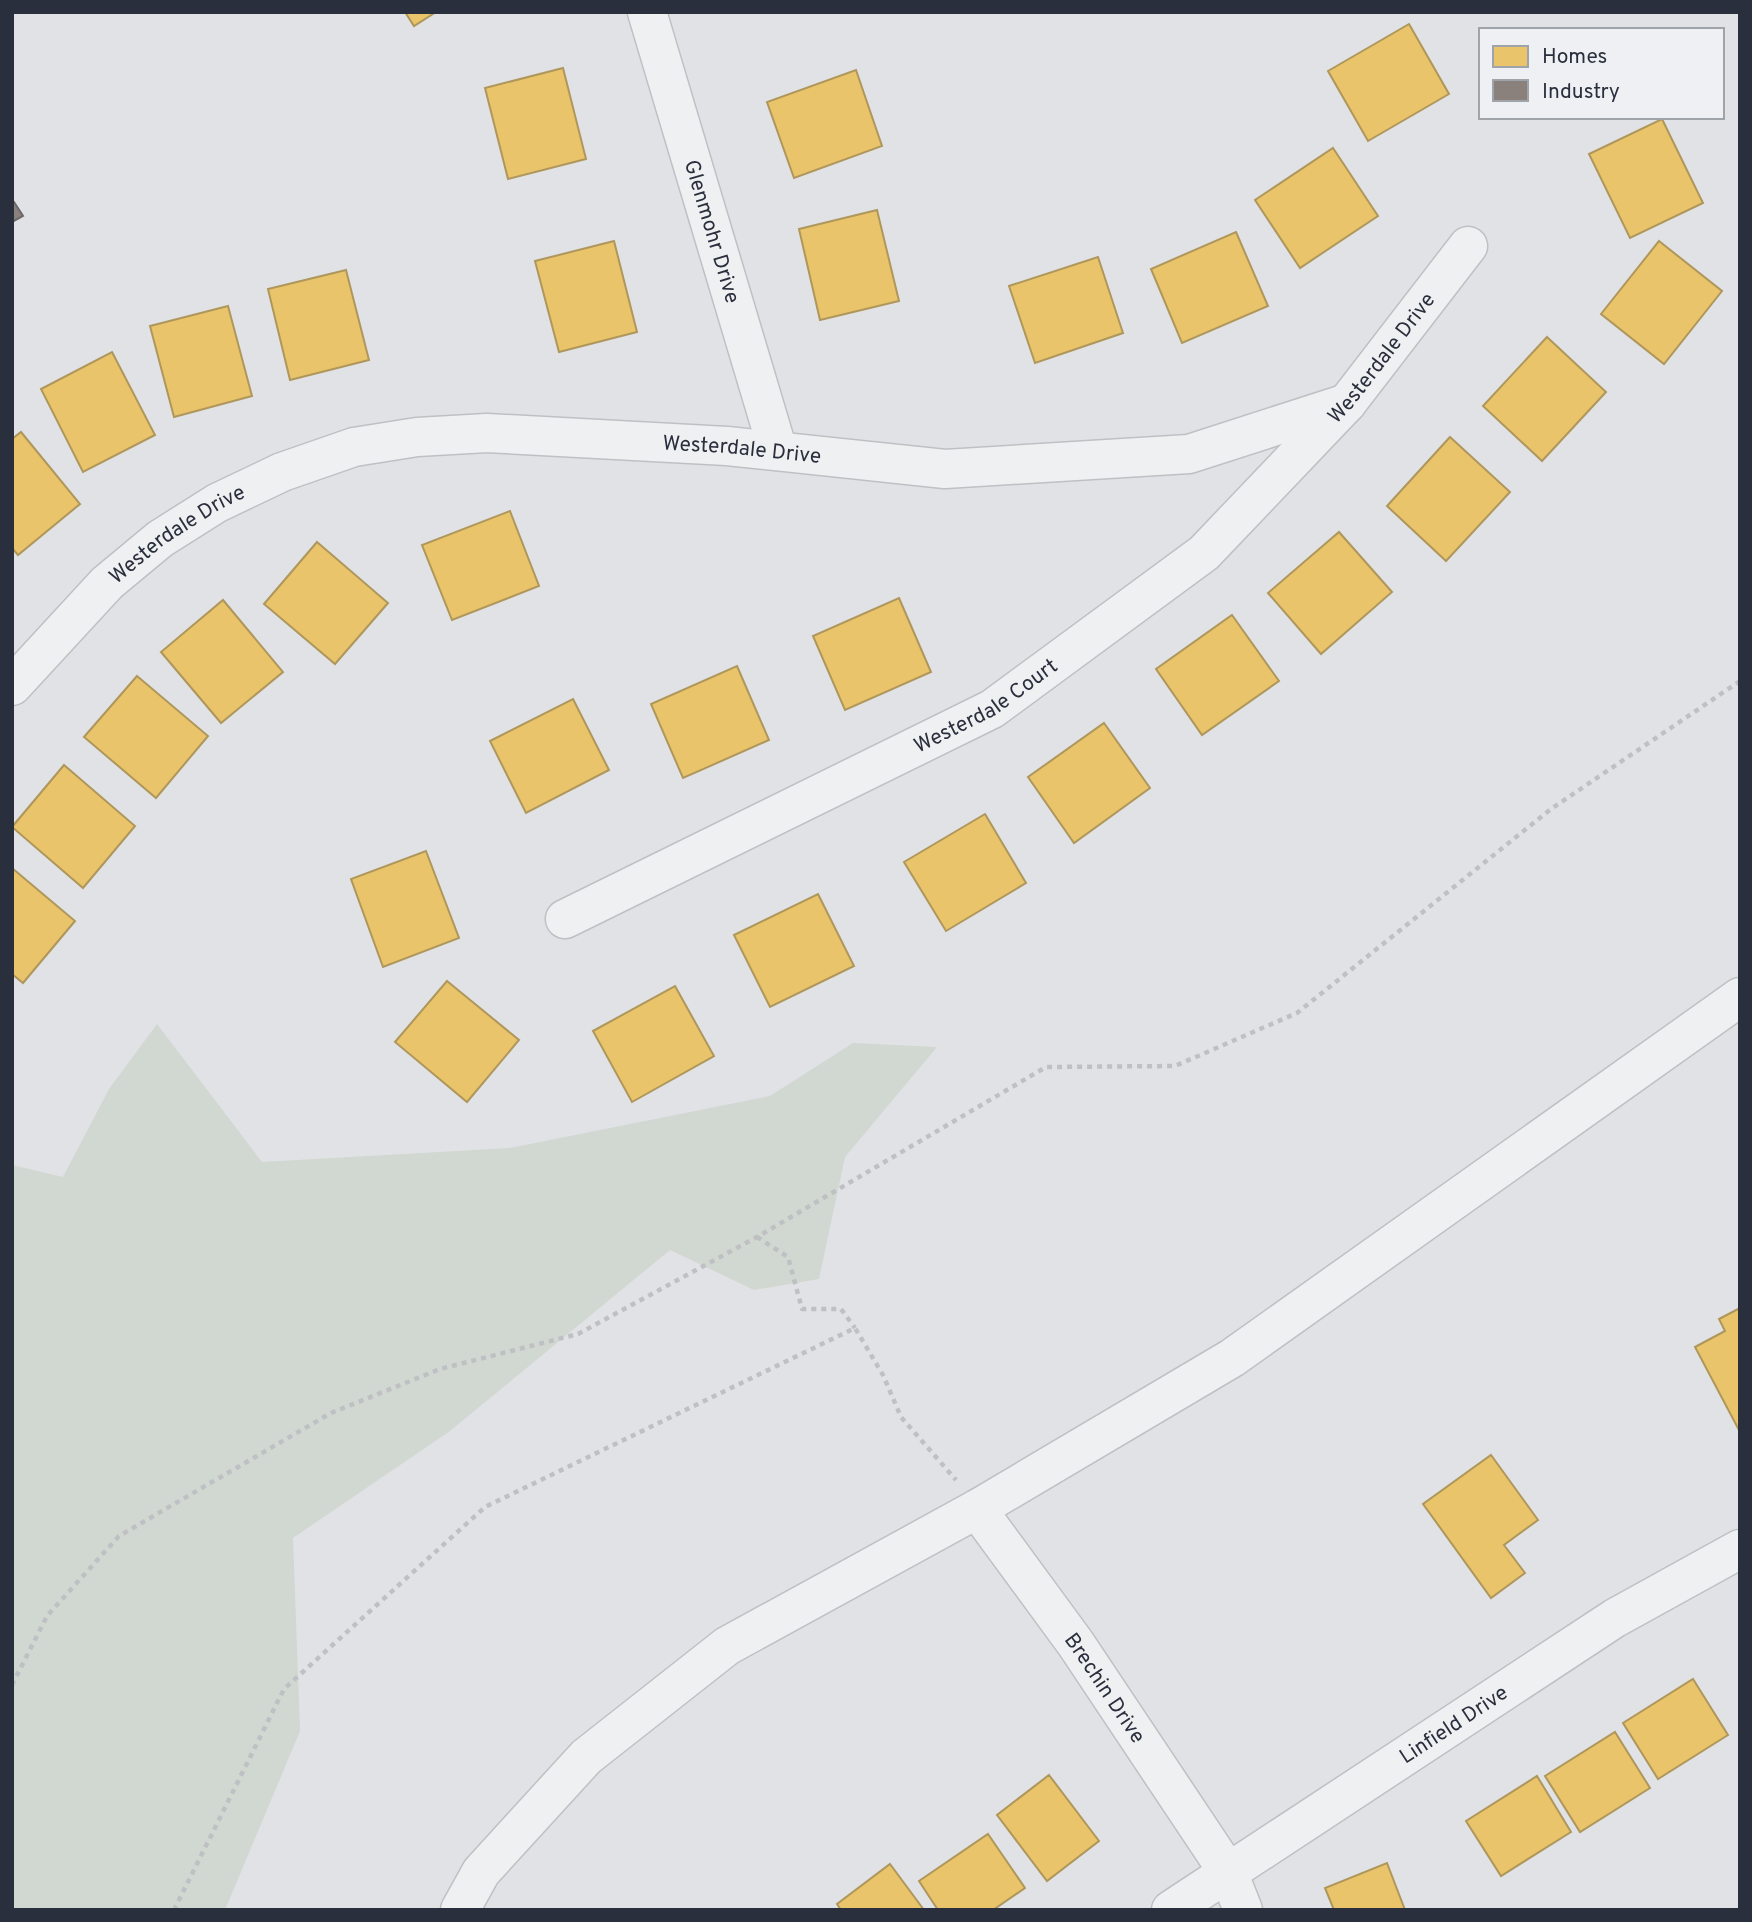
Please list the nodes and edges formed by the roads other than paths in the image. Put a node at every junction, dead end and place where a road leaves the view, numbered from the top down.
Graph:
1 (647, 12) edge
2 (1468, 246) dead end
3 (1347, 403) junction
4 (778, 451) junction
5 (12, 686) edge
6 (565, 919) dead end
7 (1740, 997) edge
8 (977, 1509) junction
9 (1740, 1549) edge
10 (1228, 1872) junction
11 (460, 1910) edge
12 (1171, 1910) edge
13 (1243, 1910) edge

1 - 4 street, Glenmohr Drive
2 - 3 street, Westerdale Drive
3 - 4 street, Westerdale Drive
3 - 6 street, Westerdale Court
4 - 5 street, Westerdale Drive
7 - 8 street
8 - 10 street, Brechin Drive
8 - 11 street
9 - 10 street, Linfield Drive
10 - 12 street, Linfield Drive
10 - 13 street, Brechin Drive

